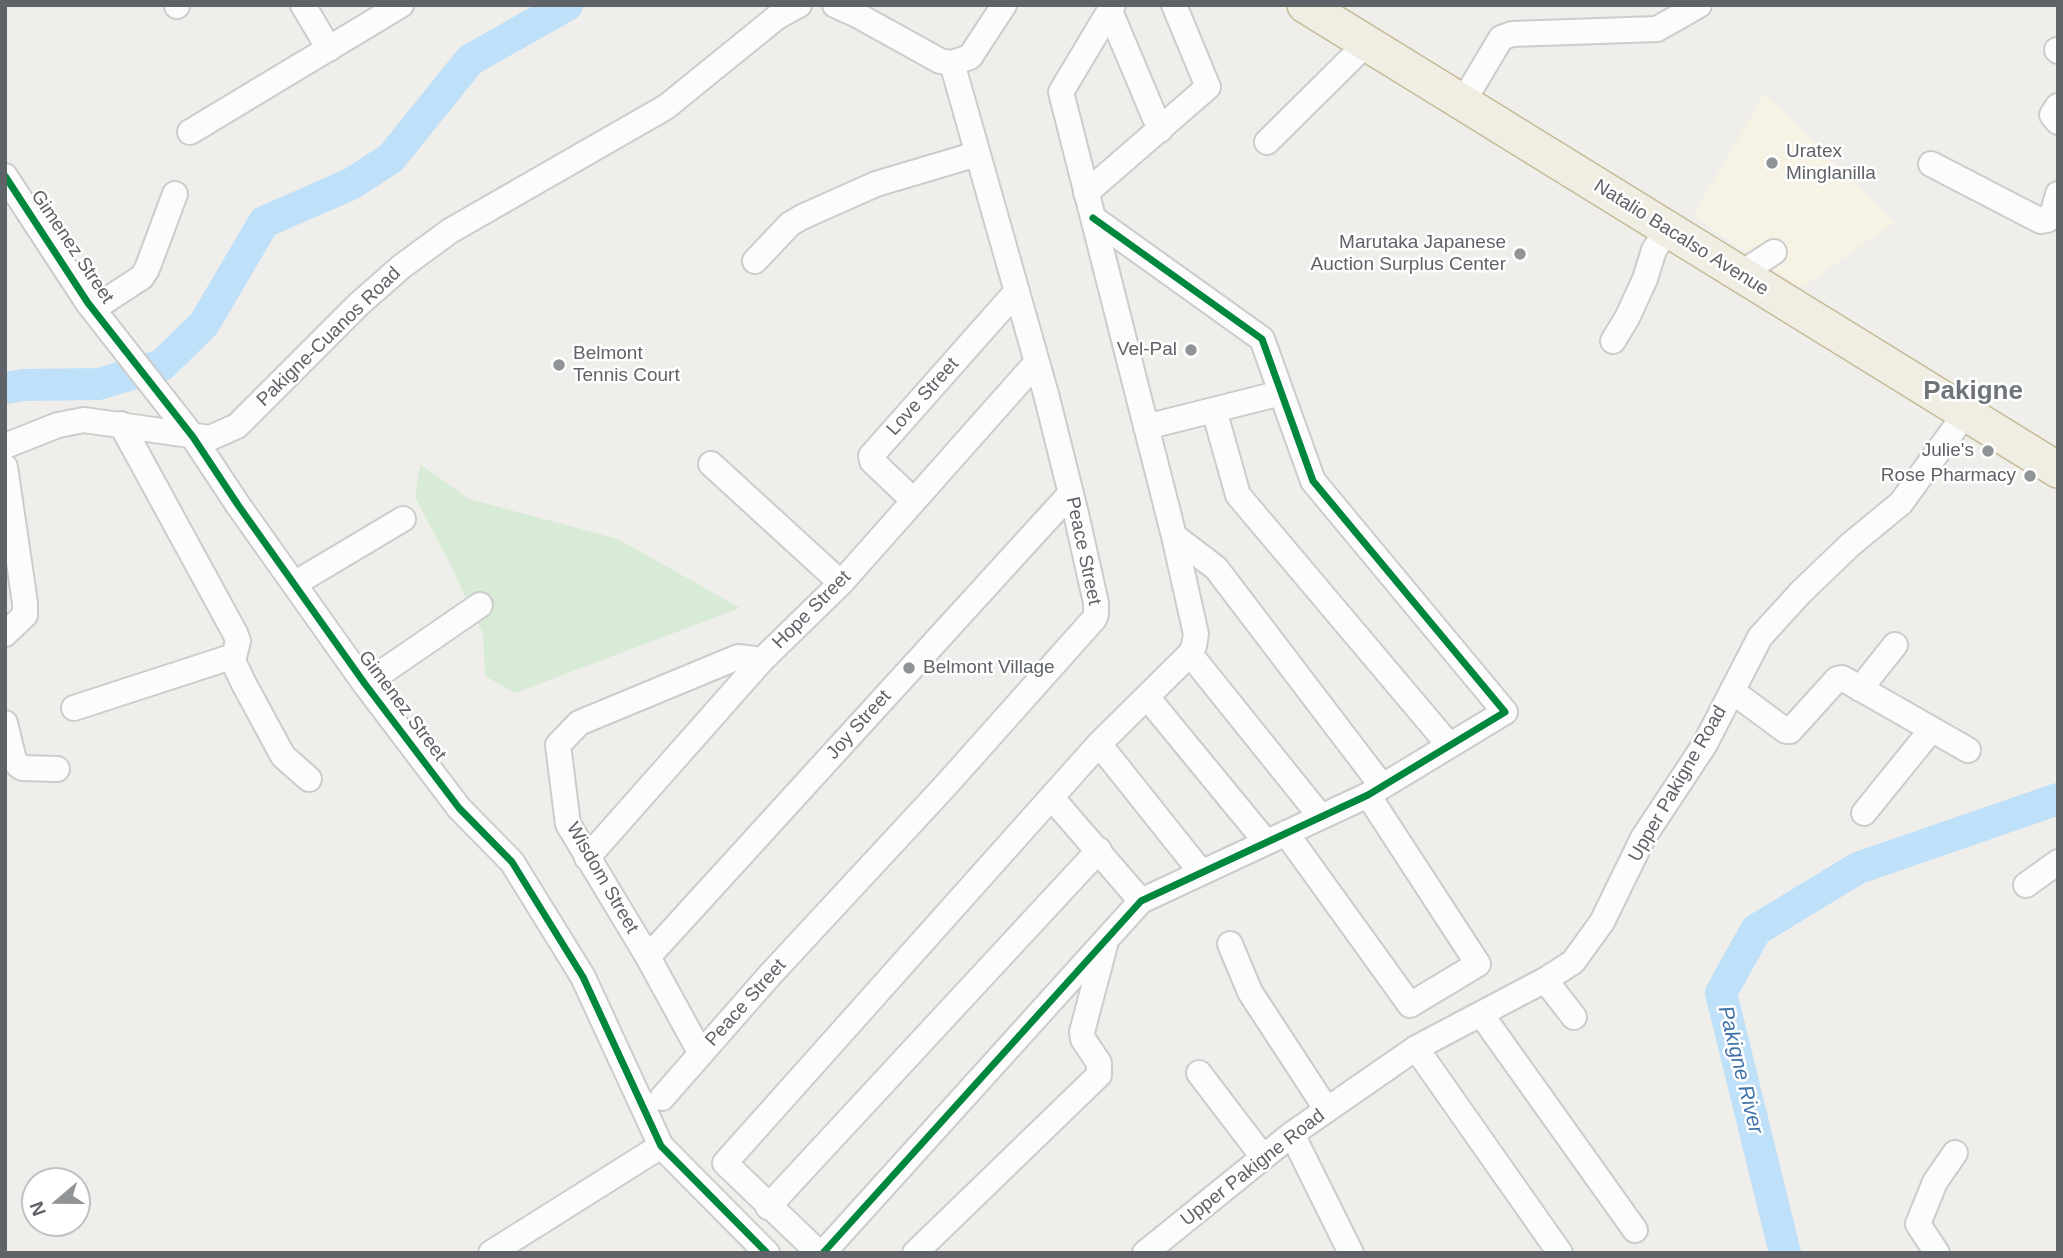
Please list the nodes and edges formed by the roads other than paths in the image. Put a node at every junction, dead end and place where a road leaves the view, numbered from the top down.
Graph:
1 (303, 5) edge
2 (401, 5) edge
3 (799, 5) edge
4 (835, 5) edge
5 (1004, 5) edge
6 (1174, 5) edge
7 (1305, 5) edge
8 (1699, 5) edge
9 (1111, 8) edge
10 (1366, 44) junction
11 (329, 49) junction
12 (952, 63) junction
13 (1463, 102) junction
14 (2058, 106) edge
15 (2058, 122) edge
16 (1160, 130) junction
17 (190, 132) dead end
18 (1267, 142) dead end
19 (977, 154) junction
20 (1931, 164) dead end
21 (5, 176) edge
22 (1087, 193) junction
23 (175, 194) dead end
24 (2058, 194) edge
25 (1093, 218) junction
26 (1668, 229) junction
27 (1774, 251) dead end
28 (755, 261) dead end
29 (1740, 274) junction
30 (1017, 292) junction
31 (93, 309) junction
32 (1613, 341) dead end
33 (1037, 362) junction
34 (1281, 393) junction
35 (1214, 410) junction
36 (1965, 414) junction
37 (121, 424) junction
38 (1146, 427) junction
39 (193, 437) junction
40 (5, 446) edge
41 (2055, 461) edge
42 (711, 464) dead end
43 (5, 467) edge
44 (1071, 493) junction
45 (913, 500) junction
46 (403, 519) dead end
47 (1174, 536) junction
48 (841, 583) junction
49 (294, 584) junction
50 (480, 605) dead end
51 (5, 634) edge
52 (1895, 645) dead end
53 (1190, 654) junction
54 (234, 656) junction
55 (762, 660) junction
56 (365, 684) junction
57 (1860, 689) junction
58 (1732, 691) junction
59 (1147, 697) junction
60 (75, 708) dead end
61 (5, 723) edge
62 (1932, 729) junction
63 (1099, 744) junction
64 (1449, 745) junction
65 (1968, 750) dead end
66 (57, 769) dead end
67 (309, 779) dead end
68 (1375, 790) junction
69 (1052, 798) junction
70 (1864, 813) dead end
71 (1321, 817) junction
72 (1276, 837) junction
73 (1100, 850) junction
74 (587, 859) junction
75 (2058, 862) edge
76 (1201, 873) junction
77 (2026, 885) dead end
78 (1140, 901) junction
79 (1107, 938) junction
80 (1230, 944) dead end
81 (648, 957) junction
82 (1545, 980) junction
83 (1481, 1014) junction
84 (1574, 1017) dead end
85 (1416, 1048) junction
86 (701, 1054) junction
87 (1199, 1073) dead end
88 (662, 1098) dead end
89 (1327, 1110) junction
90 (1292, 1133) junction
91 (661, 1146) junction
92 (1955, 1153) dead end
93 (1263, 1157) junction
94 (768, 1207) junction
95 (1635, 1230) dead end
96 (491, 1253) edge
97 (767, 1253) edge
98 (821, 1253) edge
99 (915, 1253) edge
100 (1145, 1253) edge
101 (1351, 1253) edge
102 (1560, 1253) edge
103 (1937, 1253) edge

1 - 11 street
2 - 11 street
3 - 39 street, Pakigne-Cuanos Road
4 - 12 street
5 - 12 street
6 - 16 street
7 - 10 highway, Natalio Bacalso Avenue
8 - 13 street
9 - 16 street
9 - 22 street
10 - 13 highway, Natalio Bacalso Avenue
10 - 18 street
11 - 17 street
12 - 19 street, Peace Street
13 - 26 highway, Natalio Bacalso Avenue
14 - 15 street
16 - 22 street
19 - 28 street
19 - 30 street, Peace Street
20 - 24 street
21 - 31 street, Gimenez Street
22 - 25 street
23 - 31 street
25 - 34 street
25 - 38 street
26 - 29 highway, Natalio Bacalso Avenue
26 - 32 street
27 - 29 street
29 - 36 highway, Natalio Bacalso Avenue
30 - 33 street, Peace Street
30 - 45 street, Love Street
31 - 39 street, Gimenez Street
33 - 44 street, Peace Street
33 - 45 street, Hope Street
34 - 35 street
34 - 64 street
35 - 38 street
35 - 64 street
36 - 41 highway, Natalio Bacalso Avenue
36 - 58 street, Upper Pakigne Road
37 - 39 street, Pakigne-Cuanos Road
37 - 40 street, Pakigne-Cuanos Road
37 - 54 street
38 - 47 street
39 - 49 street, Gimenez Street
42 - 48 street
43 - 51 street
44 - 81 street, Joy Street
44 - 86 street, Peace Street
45 - 48 street, Hope Street
46 - 49 street
47 - 53 street
47 - 68 street
48 - 55 street, Hope Street
49 - 56 street, Gimenez Street
50 - 56 street
52 - 57 street
53 - 59 street
53 - 71 street
54 - 60 street
54 - 67 street
55 - 74 street, Hope Street
55 - 74 street, Wisdom Street
56 - 91 street, Gimenez Street
57 - 58 street
57 - 62 street
58 - 82 street, Upper Pakigne Road
59 - 63 street
59 - 72 street
61 - 66 street
62 - 65 street
62 - 70 street
63 - 69 street
63 - 76 street
64 - 68 street
68 - 71 street
68 - 72 street
69 - 73 street
69 - 94 street
71 - 72 street
72 - 76 street
73 - 78 street
73 - 94 street
74 - 81 street, Wisdom Street
75 - 77 street
76 - 78 street
78 - 79 street
79 - 98 street
79 - 99 street
80 - 89 street
81 - 86 street, Wisdom Street
82 - 83 street, Upper Pakigne Road
82 - 84 street
83 - 85 street, Upper Pakigne Road
83 - 95 street
85 - 89 street, Upper Pakigne Road
85 - 102 street
86 - 88 street, Peace Street
87 - 93 street
89 - 90 street, Upper Pakigne Road
90 - 93 street, Upper Pakigne Road
90 - 101 street
91 - 96 street
91 - 97 street, Gimenez Street
92 - 103 street
93 - 100 street, Upper Pakigne Road
94 - 98 street

